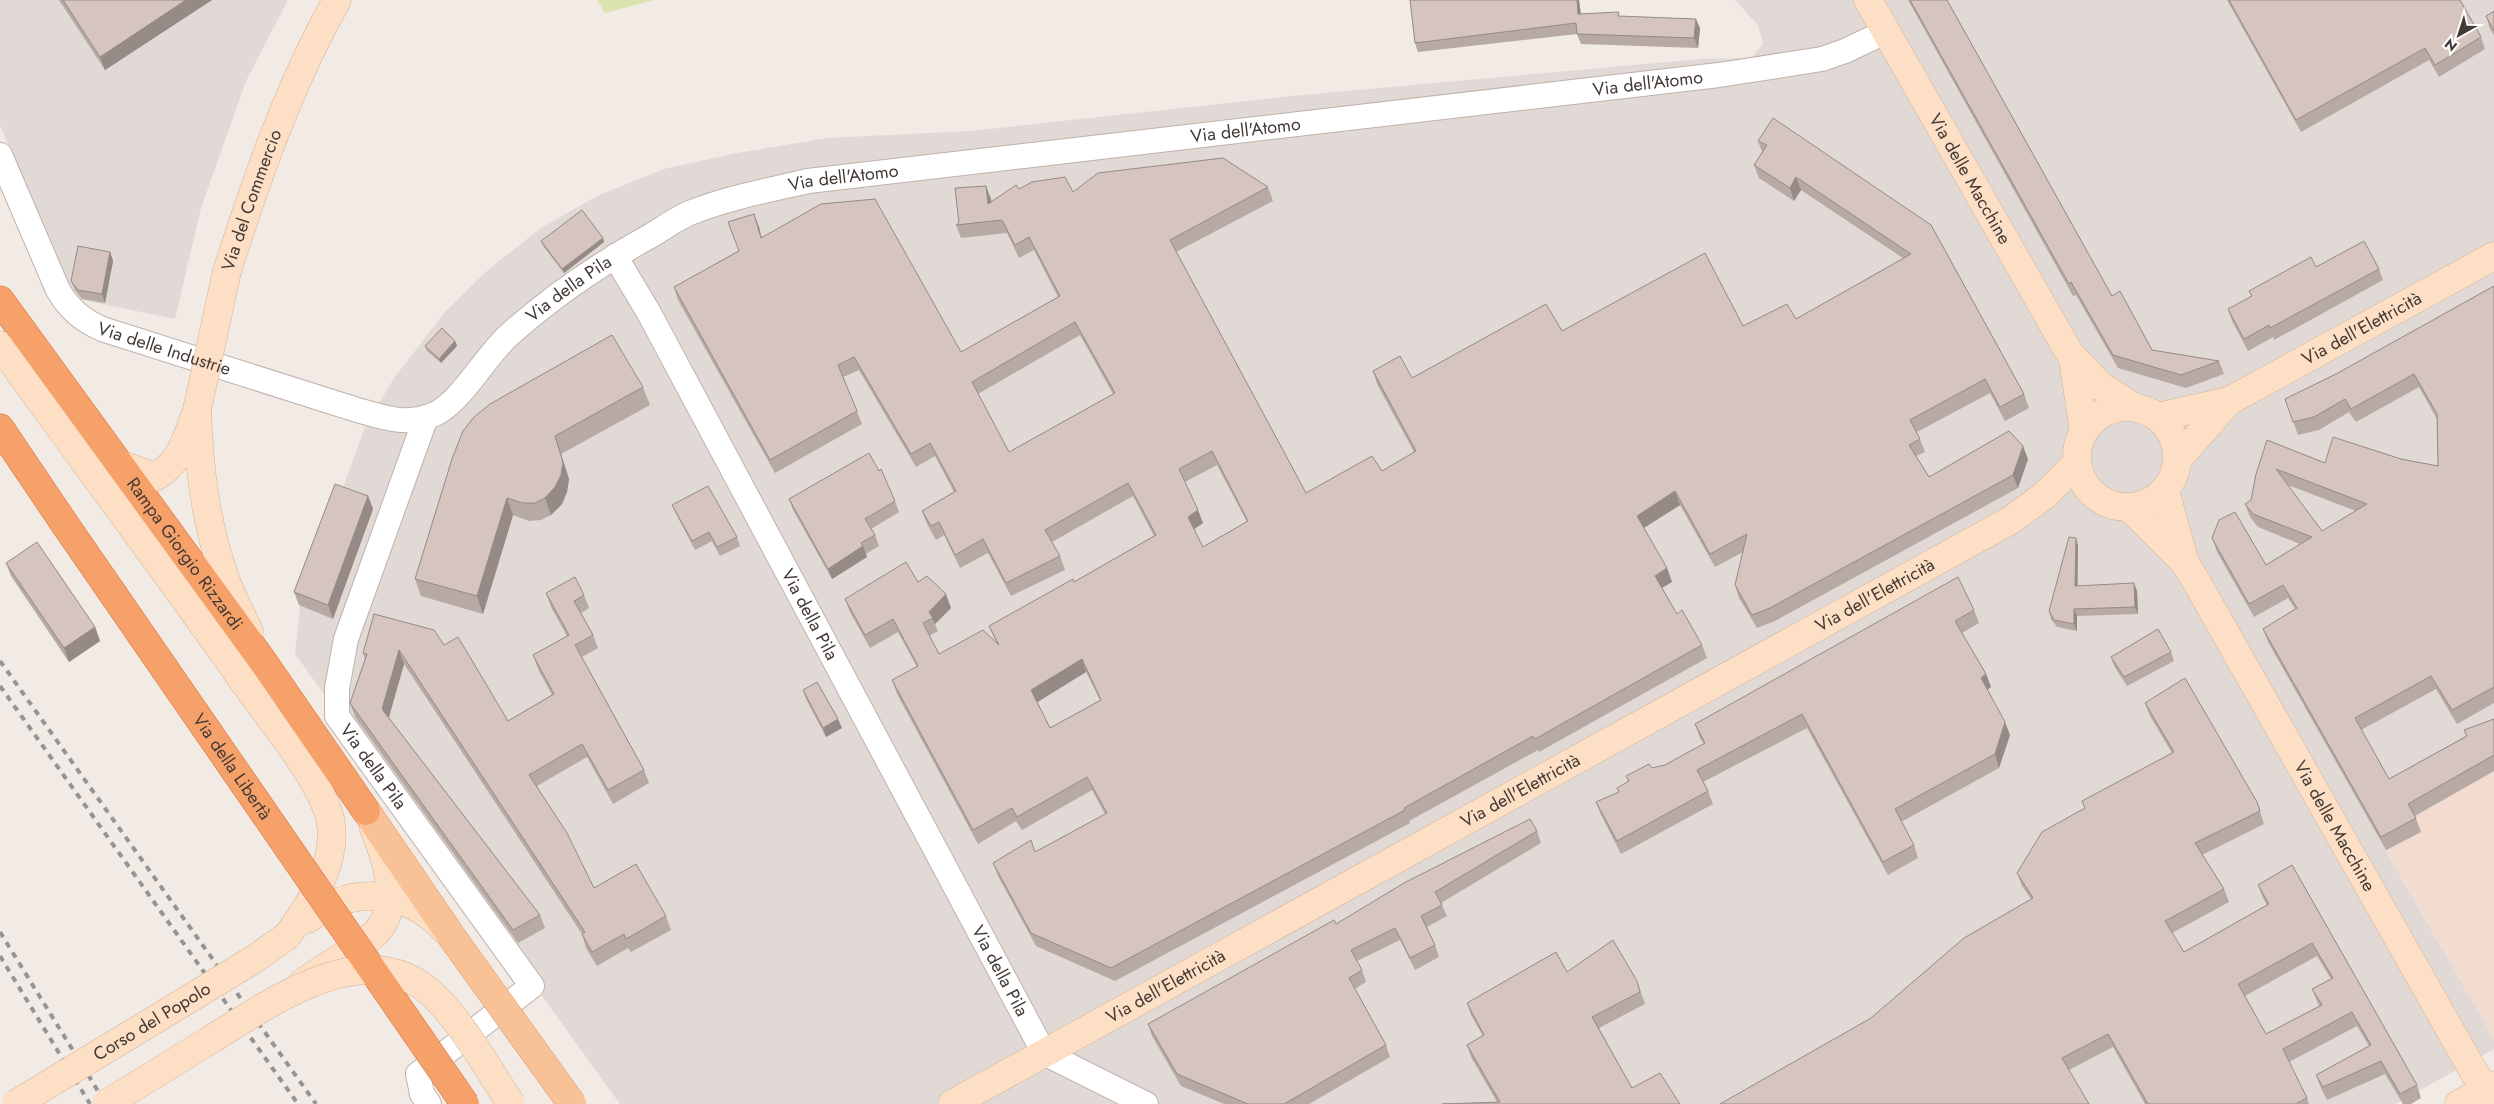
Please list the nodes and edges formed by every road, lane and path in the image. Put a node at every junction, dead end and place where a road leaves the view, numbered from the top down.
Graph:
1 (337, 0) edge
2 (1868, 0) edge
3 (1885, 32) junction
4 (0, 155) edge
5 (615, 256) junction
6 (2494, 256) edge
7 (0, 300) edge
8 (0, 345) edge
9 (2073, 359) junction
10 (2229, 401) junction
11 (197, 410) junction
12 (2146, 412) junction
13 (426, 417) junction
14 (0, 428) edge
15 (2084, 431) junction
16 (2178, 459) junction
17 (2077, 463) junction
18 (120, 464) junction
19 (2165, 491) junction
20 (2130, 507) junction
21 (2185, 563) junction
22 (262, 660) junction
23 (366, 811) junction
24 (391, 898) junction
25 (287, 936) junction
26 (454, 940) junction
27 (293, 989) junction
28 (1044, 1053) junction
29 (2490, 1093) edge
30 (16, 1104) edge
31 (106, 1104) edge
32 (429, 1104) edge
33 (465, 1104) edge
34 (511, 1104) edge
35 (572, 1104) edge
36 (952, 1104) edge
37 (1146, 1104) edge
38 (2459, 1104) edge

1 - 11 street, Via del Commercio, bridge
2 - 3 street, Via delle Macchine
3 - 5 street, Via dell'Atomo
3 - 9 street, Via delle Macchine
4 - 13 street, Via delle Industrie
5 - 13 street, Via della Pila
5 - 28 street, Via della Pila
6 - 10 street, Via dell'Elettricità
7 - 18 highway, Rampa Giorgio Rizzardi
8 - 25 street, bridge
9 - 12 street, Via delle Macchine
9 - 15 street, Via delle Macchine
10 - 12 street, Via dell'Elettricità
10 - 16 street, Via dell'Elettricità
11 - 18 street, Via del Commercio
11 - 22 street, Via del Commercio
12 - 15 street
12 - 16 street
13 - 32 street, Via della Pila
14 - 33 highway, Via della Libertà, bridge
15 - 17 street
16 - 19 street
17 - 20 street
17 - 28 street, Via dell'Elettricità
18 - 22 highway, Rampa Giorgio Rizzardi
19 - 20 street
19 - 21 street, Via delle Macchine
20 - 21 street, Via delle Macchine
21 - 29 street, Via delle Macchine
22 - 23 highway, Rampa Giorgio Rizzardi
23 - 24 street, Rampa Giorgio Rizzardi
23 - 26 main road, Rampa Giorgio Rizzardi
24 - 25 street, Rampa Giorgio Rizzardi
24 - 26 street, Rampa Giorgio Rizzardi
24 - 27 street, Rampa Giorgio Rizzardi, bridge
25 - 30 street, Corso del Popolo, bridge
26 - 35 main road, Rampa Giorgio Rizzardi, bridge
27 - 31 street, bridge
27 - 34 street, bridge
28 - 36 street, Via dell'Elettricità
28 - 37 street
29 - 38 street

